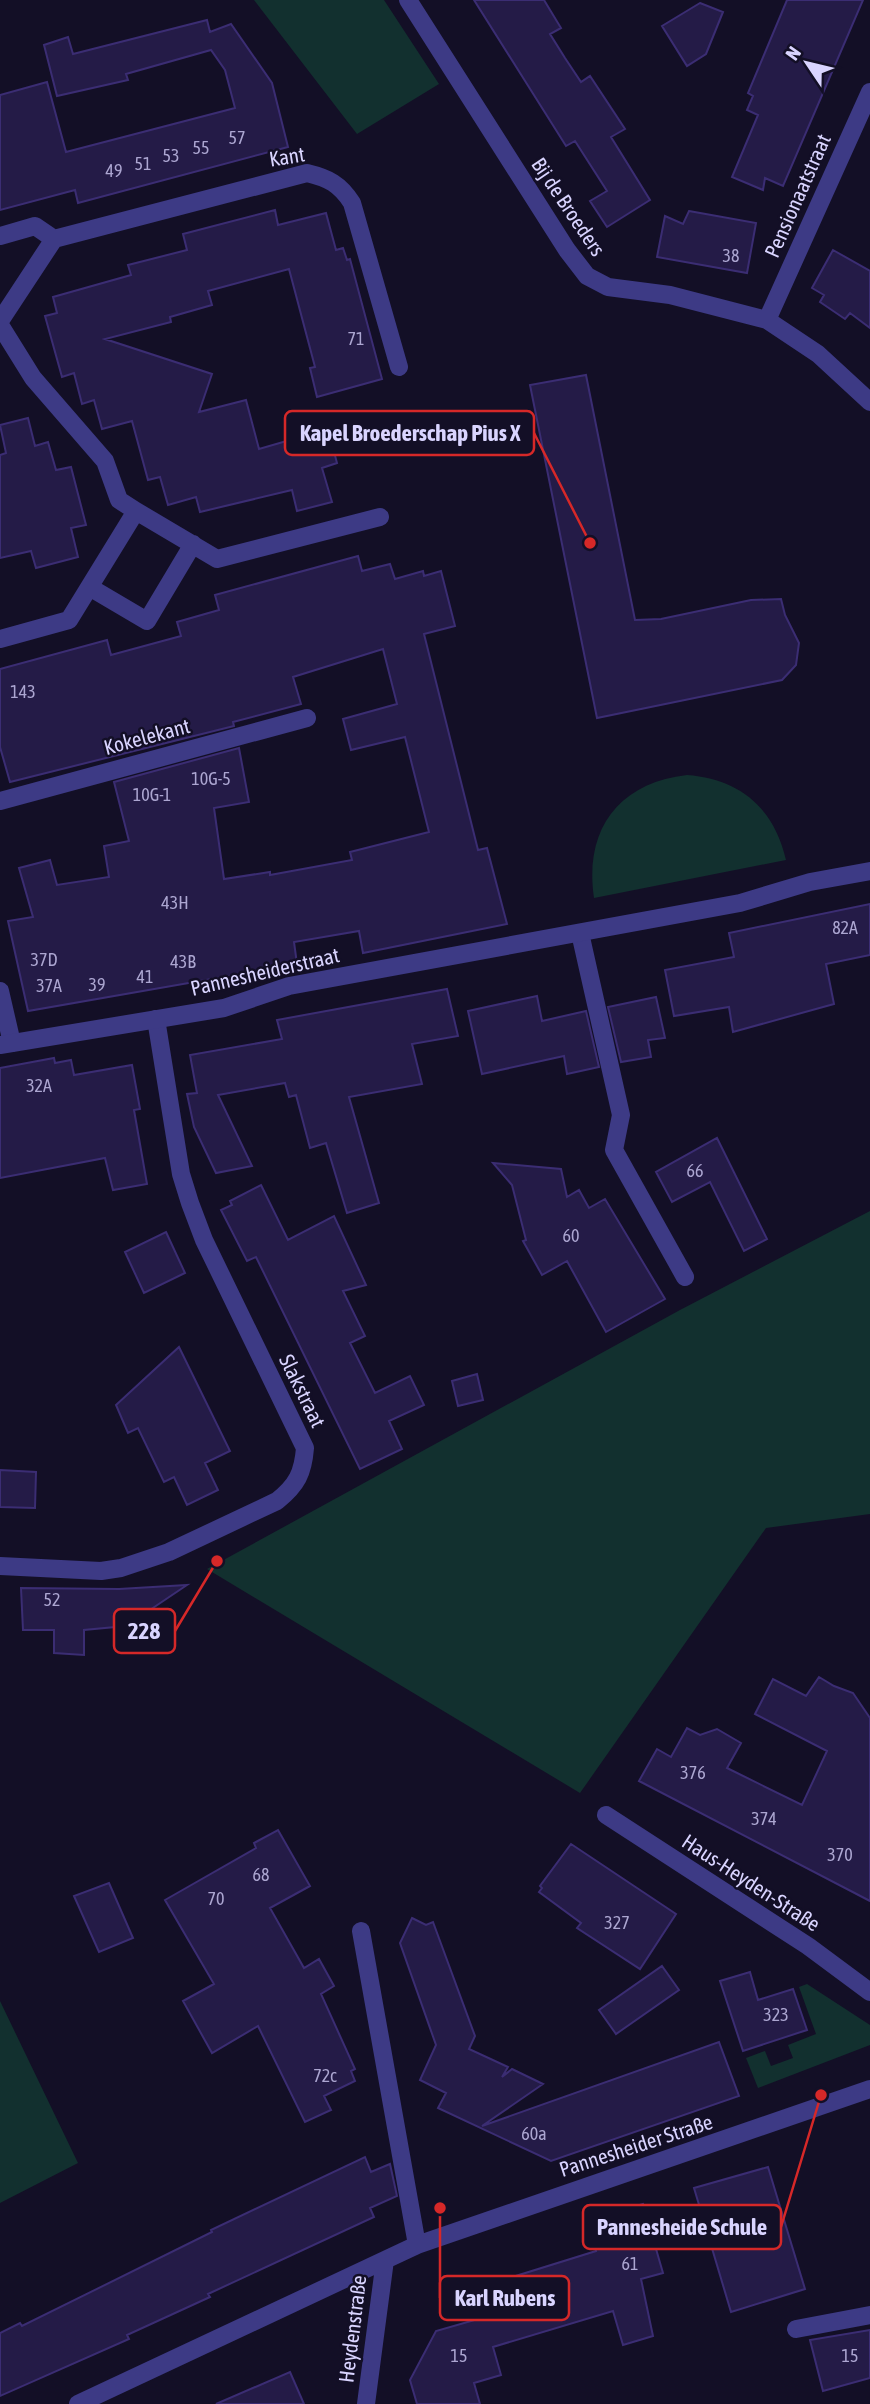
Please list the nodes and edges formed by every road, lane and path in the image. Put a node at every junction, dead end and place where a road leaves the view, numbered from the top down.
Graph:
1 (408, 0) edge
2 (870, 92) edge
3 (0, 236) edge
4 (54, 239) junction
5 (767, 320) junction
6 (0, 323) edge
7 (400, 367) dead end
8 (870, 402) edge
9 (136, 511) junction
10 (380, 517) dead end
11 (193, 544) junction
12 (91, 588) junction
13 (0, 639) edge
14 (307, 718) dead end
15 (0, 801) edge
16 (870, 870) edge
17 (580, 933) junction
18 (0, 991) edge
19 (156, 1019) junction
20 (6, 1044) edge
21 (685, 1277) dead end
22 (0, 1566) edge
23 (606, 1815) dead end
24 (361, 1931) dead end
25 (870, 1992) edge
26 (870, 2089) edge
27 (417, 2245) junction
28 (384, 2260) junction
29 (870, 2315) edge
30 (796, 2329) dead end
31 (78, 2404) edge
32 (366, 2404) edge

1 - 5 street, Bij de Broeders
2 - 5 street, Pensionaatstraat
3 - 4 street
4 - 6 street
4 - 7 street, Kant
5 - 8 street, Bij de Broeders
6 - 9 street
9 - 11 street
9 - 12 street
10 - 11 street
11 - 12 street
12 - 13 street
14 - 15 street, Kokelekant
16 - 17 street, Pannesheiderstraat
17 - 19 street, Pannesheiderstraat
17 - 21 street
18 - 20 street
19 - 20 street, Pannesheiderstraat
19 - 22 street, Slakstraat
23 - 25 street, Haus-Heyden-Straße
24 - 27 street
26 - 27 street, Pannesheider Straße
27 - 28 street, Pannesheider Straße
28 - 31 street, Pannesheider Straße
28 - 32 street, Heydenstraße
29 - 30 street

